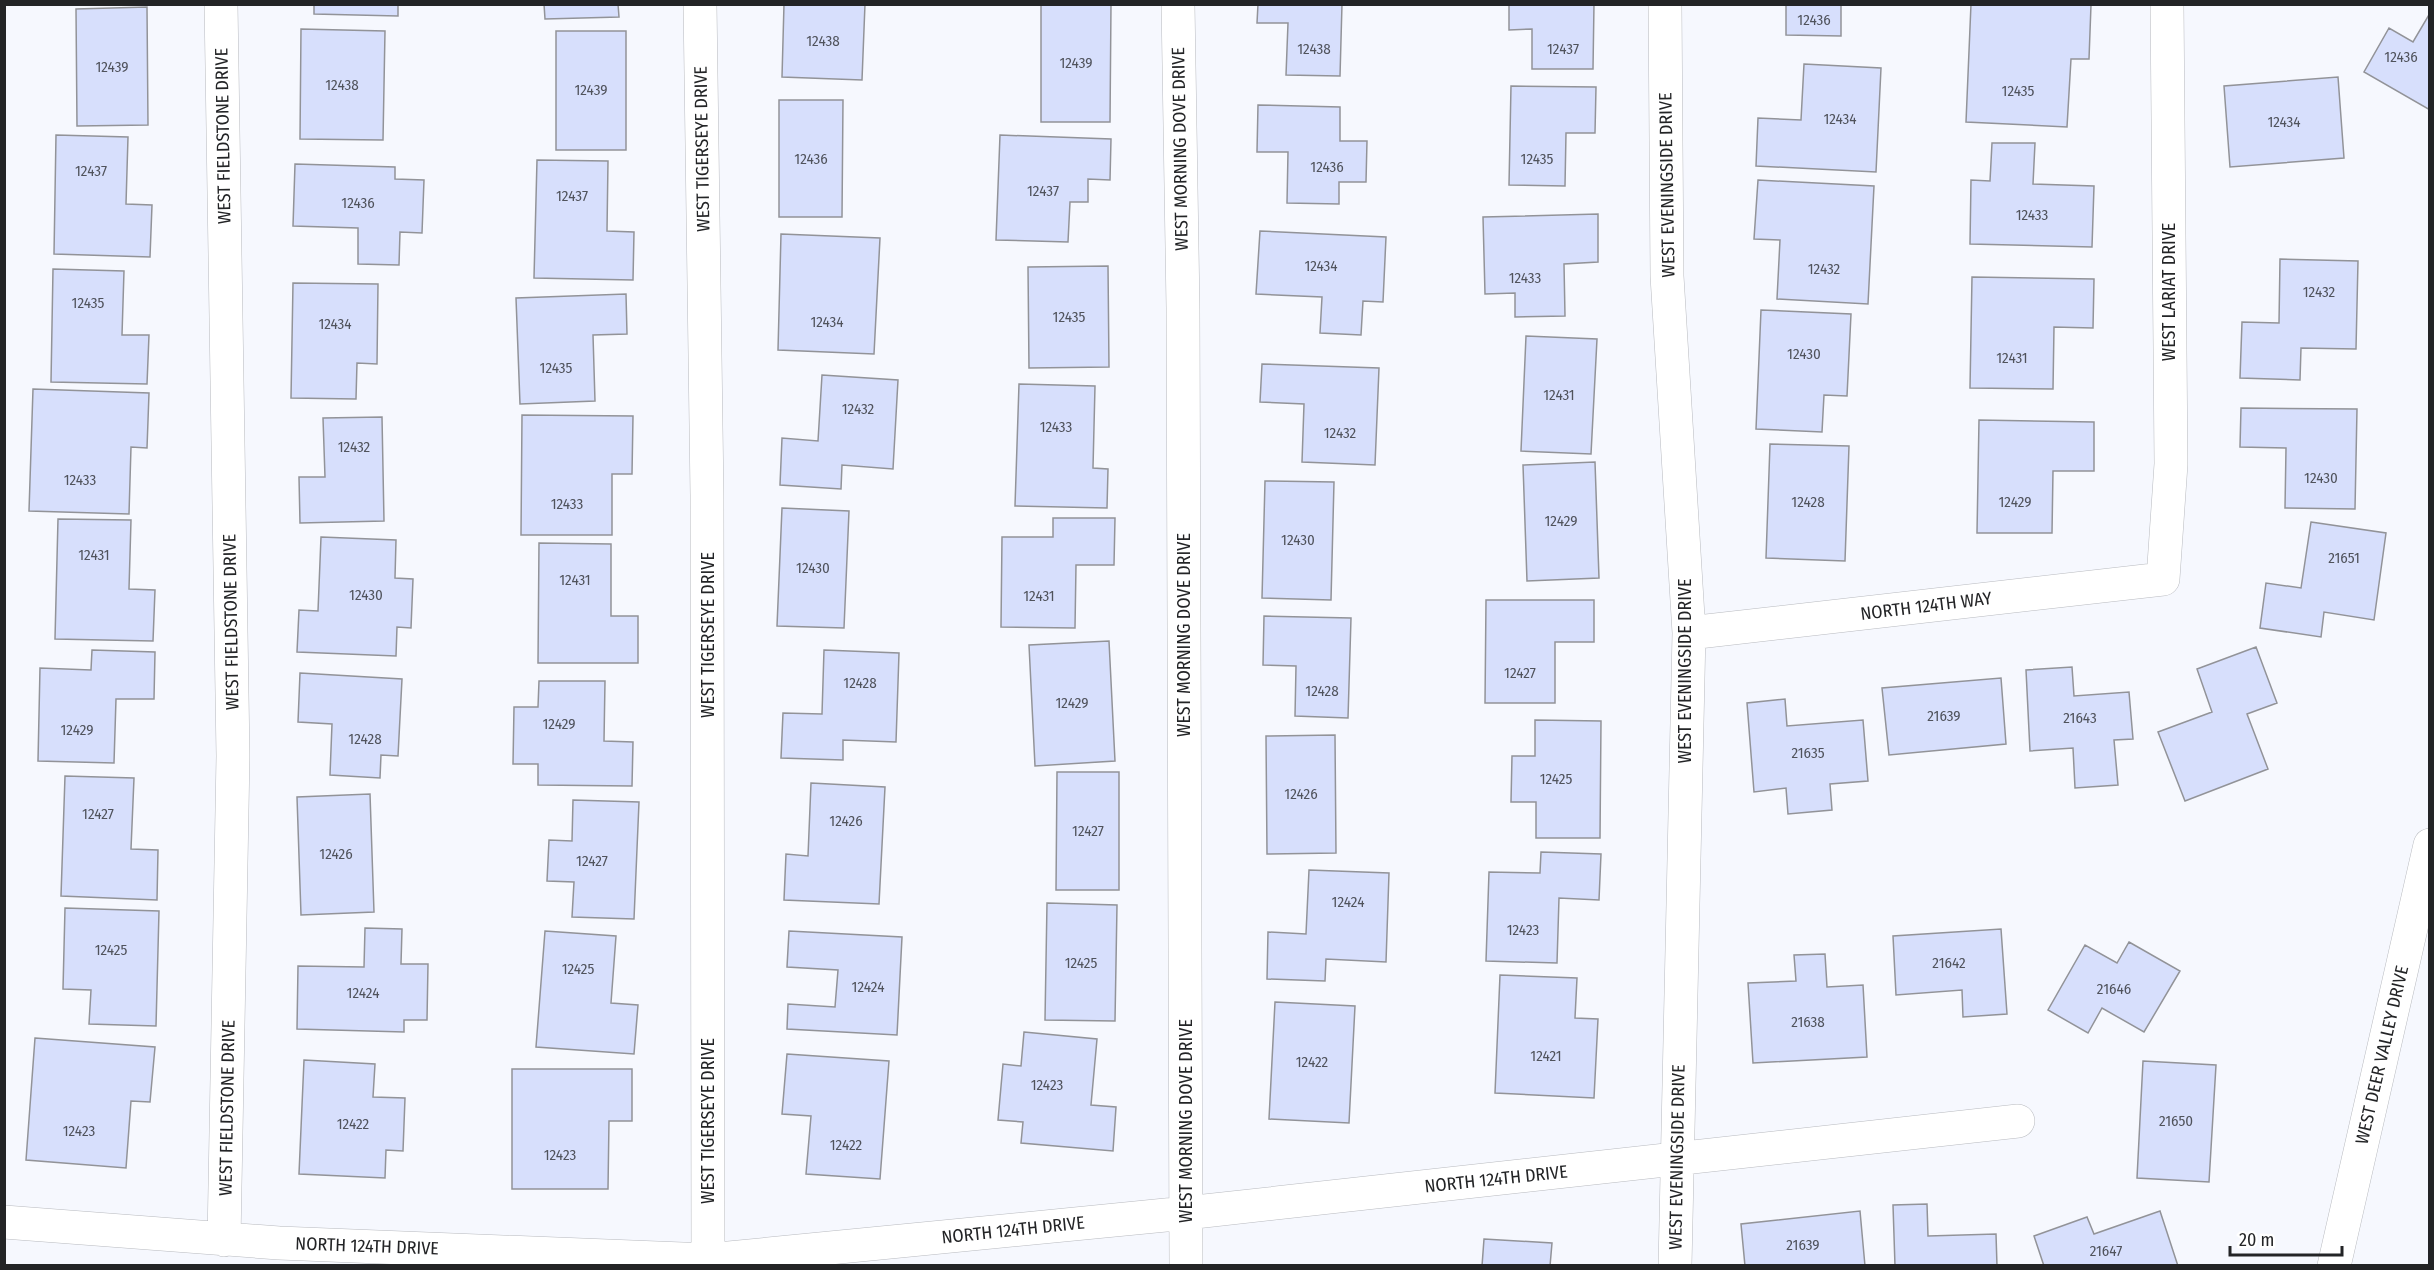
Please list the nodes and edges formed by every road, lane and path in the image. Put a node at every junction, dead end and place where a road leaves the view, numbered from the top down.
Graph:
1 (221, 4) edge
2 (700, 4) edge
3 (1178, 4) edge
4 (1665, 4) edge
5 (2167, 4) edge
6 (2163, 579) joint
7 (1689, 633) junction
8 (2430, 845) edge
9 (2018, 1121) dead end
10 (1676, 1160) junction
11 (1186, 1213) junction
12 (4, 1222) edge
13 (224, 1240) junction
14 (708, 1263) edge
15 (1186, 1266) edge
16 (1675, 1266) edge
17 (2334, 1266) edge

1 - 13 street, WEST FIELDSTONE DRIVE
2 - 14 street, WEST TIGERSEYE DRIVE
3 - 11 street, WEST MORNING DOVE DRIVE
4 - 7 street, WEST EVENINGSIDE DRIVE
5 - 6 street, WEST LARIAT DRIVE
6 - 7 street, NORTH 124TH WAY
7 - 10 street, WEST EVENINGSIDE DRIVE
8 - 17 street, WEST DEER VALLEY DRIVE
9 - 10 street, NORTH 124TH DRIVE
10 - 11 street, NORTH 124TH DRIVE
10 - 16 street, WEST EVENINGSIDE DRIVE
11 - 14 street, NORTH 124TH DRIVE
11 - 15 street, WEST MORNING DOVE DRIVE
12 - 13 street, NORTH 124TH DRIVE
13 - 14 street, NORTH 124TH DRIVE

